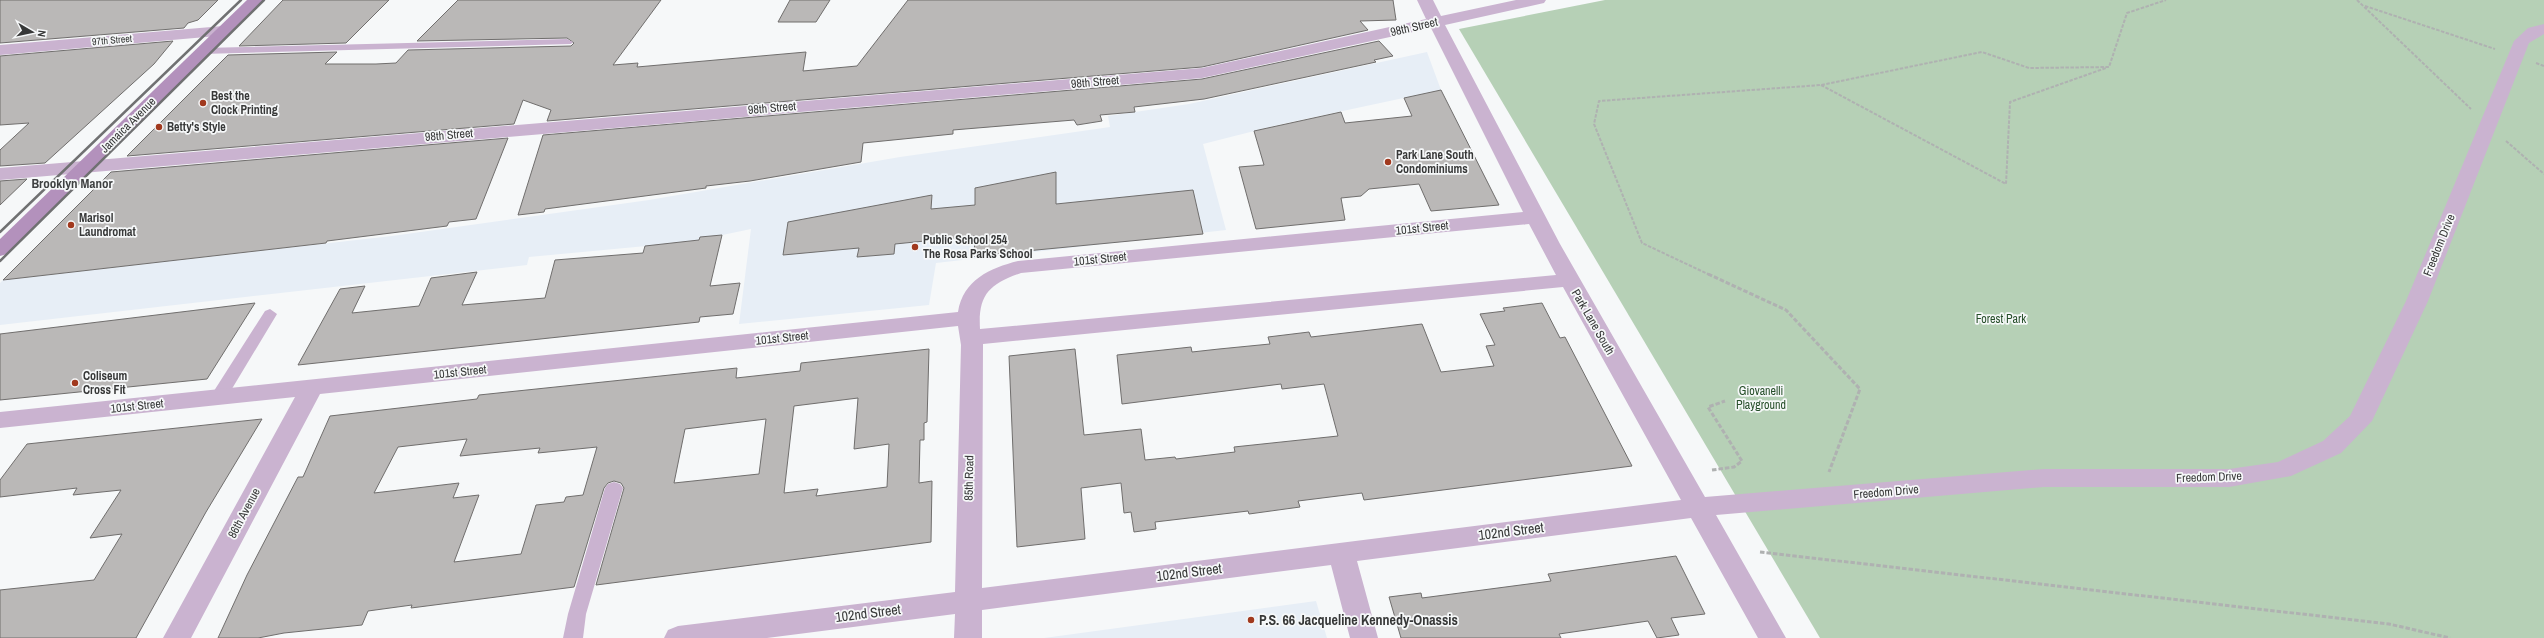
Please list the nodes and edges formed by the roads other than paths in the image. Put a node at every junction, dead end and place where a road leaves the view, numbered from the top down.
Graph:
1 (256, 0) edge
2 (1425, 0) edge
3 (1538, 0) edge
4 (1436, 22) junction
5 (2544, 29) edge
6 (223, 31) junction
7 (567, 42) dead end
8 (0, 50) edge
9 (203, 51) junction
10 (87, 166) junction
11 (0, 174) edge
12 (1536, 217) junction
13 (0, 250) edge
14 (1569, 280) junction
15 (270, 314) dead end
16 (969, 328) junction
17 (312, 388) junction
18 (218, 398) junction
19 (0, 420) edge
20 (614, 488) dead end
21 (1700, 508) junction
22 (1342, 552) junction
23 (968, 600) junction
24 (177, 638) edge
25 (573, 638) edge
26 (678, 638) edge
27 (968, 638) edge
28 (1364, 638) edge
29 (1772, 638) edge

1 - 6 main road, Jamaica Avenue
2 - 4 street, Park Lane South
3 - 4 street, 98th Street
4 - 10 street, 98th Street
4 - 12 street, Park Lane South
5 - 21 street, Freedom Drive
6 - 8 street, 97th Street
6 - 9 main road, Jamaica Avenue
7 - 9 lane
9 - 10 main road, Jamaica Avenue
10 - 11 street, 98th Street
10 - 13 main road, Jamaica Avenue
12 - 14 street, Park Lane South
12 - 16 street, 101st Street
14 - 16 street, 101st Street
14 - 21 street, Park Lane South
15 - 18 lane
16 - 17 street, 101st Street
16 - 23 street, 85th Road
17 - 18 street, 101st Street
17 - 24 street, 86th Avenue
18 - 19 street, 101st Street
20 - 25 lane
21 - 22 street, 102nd Street
21 - 29 street, Park Lane South
22 - 23 street, 102nd Street
22 - 28 street
23 - 26 street, 102nd Street
23 - 27 street, 85th Road

